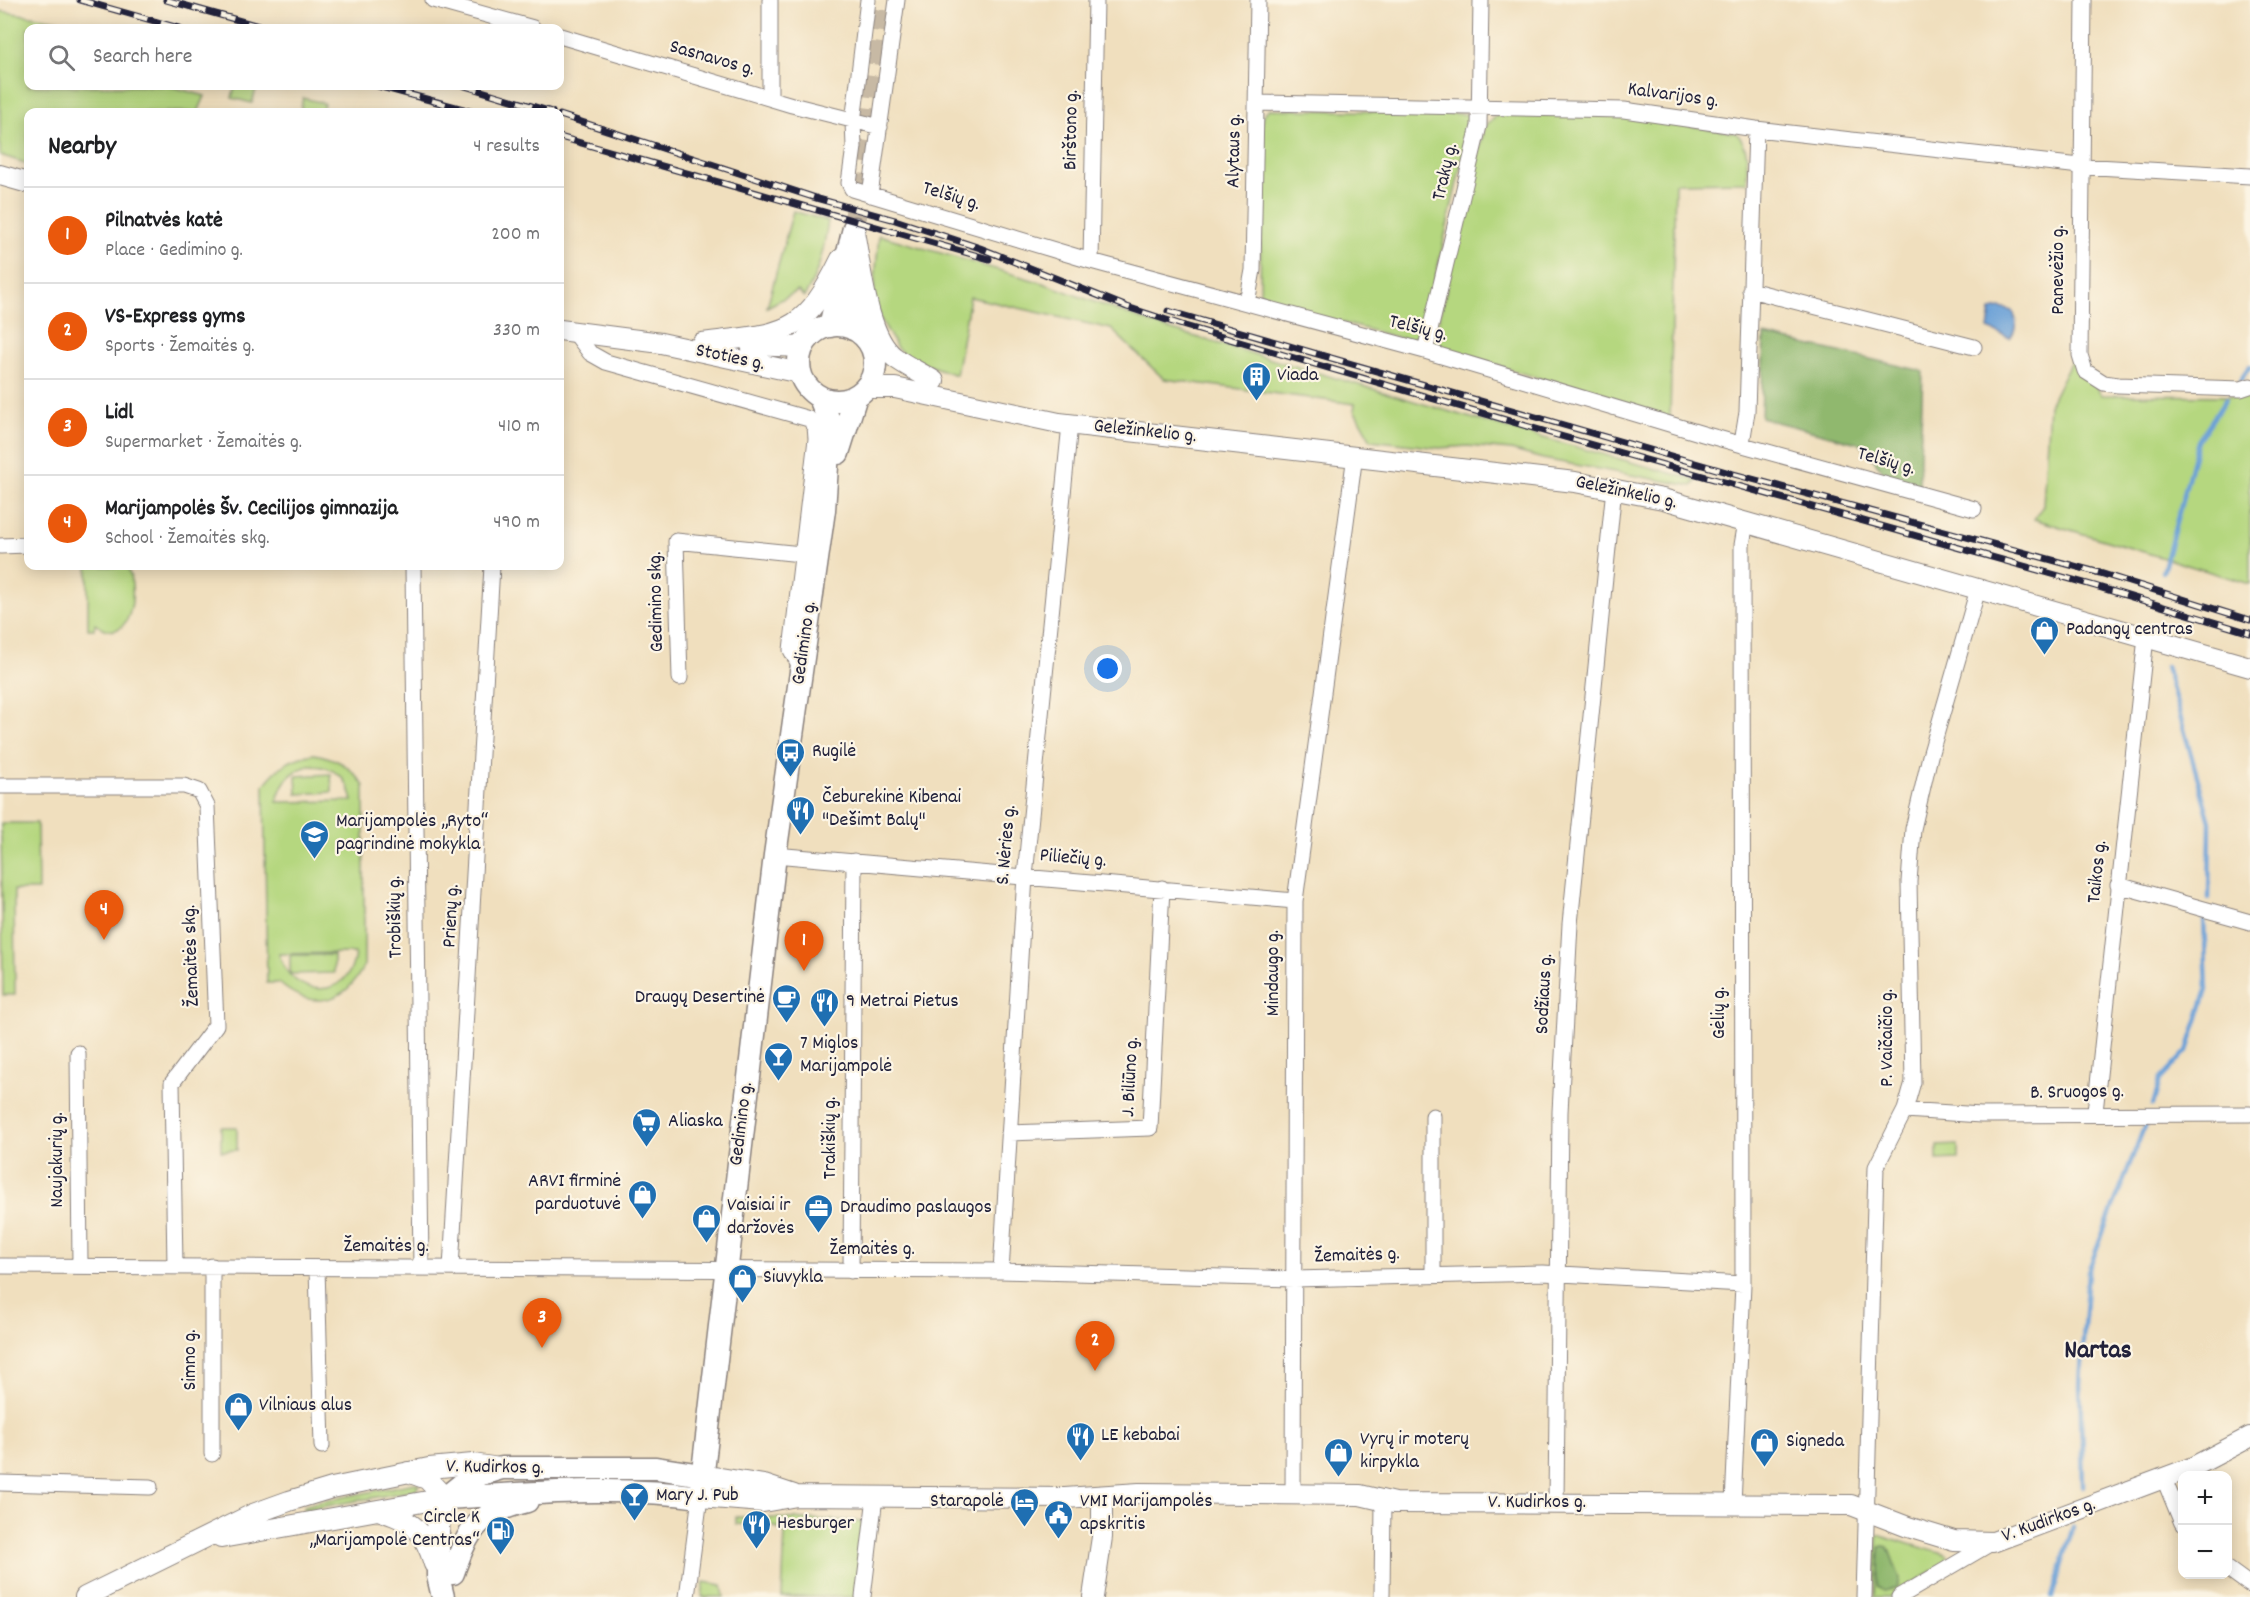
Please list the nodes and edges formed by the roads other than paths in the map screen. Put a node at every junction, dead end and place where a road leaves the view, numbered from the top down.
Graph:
1 (433, 0) edge
2 (770, 0) edge
3 (868, 0) edge
4 (897, 0) edge
5 (1096, 0) edge
6 (1258, 0) edge
7 (1481, 0) edge
8 (2084, 0) edge
9 (519, 24) edge
10 (564, 37) edge
11 (770, 98) junction
12 (1257, 103) junction
13 (1480, 107) junction
14 (853, 122) junction
15 (880, 127) junction
16 (1756, 129) junction
17 (2080, 166) junction
18 (0, 175) edge
19 (2250, 176) edge
20 (24, 182) edge
21 (870, 195) junction
22 (853, 238) junction
23 (1090, 261) junction
24 (1750, 290) junction
25 (1247, 303) junction
26 (830, 326) junction
27 (854, 329) junction
28 (567, 332) edge
29 (661, 343) junction
30 (702, 343) junction
31 (803, 346) junction
32 (1974, 347) dead end
33 (1425, 351) junction
34 (874, 357) junction
35 (800, 373) junction
36 (934, 381) junction
37 (2250, 386) edge
38 (861, 392) junction
39 (820, 398) junction
40 (985, 407) junction
41 (1070, 424) junction
42 (1742, 443) junction
43 (1355, 455) junction
44 (1614, 488) junction
45 (1974, 509) dead end
46 (824, 510) junction
47 (1746, 522) junction
48 (24, 545) edge
49 (0, 546) edge
50 (801, 554) junction
51 (413, 570) edge
52 (492, 570) edge
53 (1978, 590) junction
54 (2146, 637) junction
55 (2250, 667) edge
56 (801, 668) junction
57 (680, 678) dead end
58 (0, 786) edge
59 (775, 855) junction
60 (854, 861) junction
61 (1024, 876) junction
62 (2118, 885) junction
63 (1162, 888) junction
64 (1295, 901) junction
65 (2250, 922) edge
66 (78, 1053) dead end
67 (1905, 1110) junction
68 (2095, 1112) junction
69 (2250, 1114) edge
70 (1433, 1116) dead end
71 (1009, 1132) junction
72 (80, 1265) junction
73 (0, 1266) edge
74 (174, 1266) junction
75 (212, 1266) junction
76 (317, 1268) junction
77 (421, 1268) junction
78 (452, 1268) junction
79 (725, 1271) junction
80 (851, 1271) junction
81 (1000, 1271) junction
82 (1433, 1275) junction
83 (1560, 1275) junction
84 (1294, 1279) junction
85 (1743, 1284) junction
86 (2250, 1437) edge
87 (322, 1446) dead end
88 (212, 1454) dead end
89 (502, 1468) junction
90 (408, 1472) junction
91 (2164, 1479) junction
92 (0, 1482) edge
93 (701, 1486) junction
94 (150, 1487) dead end
95 (567, 1492) junction
96 (1131, 1494) junction
97 (1293, 1495) junction
98 (875, 1497) junction
99 (444, 1498) junction
100 (1102, 1498) junction
101 (1383, 1502) junction
102 (1556, 1503) junction
103 (1733, 1504) junction
104 (376, 1509) junction
105 (1866, 1511) junction
106 (2178, 1513) edge
107 (1102, 1537) junction
108 (203, 1541) junction
109 (1954, 1541) junction
110 (1993, 1542) junction
111 (1955, 1564) junction
112 (2232, 1572) edge
113 (445, 1582) edge
114 (2250, 1585) edge
115 (85, 1597) edge
116 (452, 1597) edge
117 (687, 1597) edge
118 (863, 1597) edge
119 (1093, 1597) edge
120 (1382, 1597) edge
121 (1864, 1597) edge
122 (1899, 1597) edge

1 - 9 street
2 - 11 street
3 - 14 street
4 - 15 street
5 - 23 street, Birštono g.
6 - 12 street, Alytaus g.
7 - 13 street, Trakų g.
8 - 17 street, Panevėžio g.
10 - 11 street, Sasnavos g.
11 - 14 street, Sasnavos g.
12 - 13 street, Kalvarijos g.
12 - 25 street, Alytaus g.
13 - 16 street, Kalvarijos g.
13 - 33 street, Trakų g.
14 - 15 street, Sasnavos g.
14 - 21 street, Telšių g.
15 - 21 street
16 - 17 street, Kalvarijos g.
16 - 24 street
17 - 19 street, Kalvarijos g.
17 - 37 street, Panevėžio g.
18 - 20 main road
21 - 23 street, Telšių g.
22 - 26 highway
22 - 27 highway
22 - 30 main road
22 - 36 main road
23 - 25 street, Telšių g.
24 - 32 street
24 - 42 street
25 - 33 street, Telšių g.
26 - 27 highway
26 - 31 highway
27 - 34 highway
28 - 29 main road, Stoties g.
28 - 50 street
29 - 30 main road, Stoties g.
29 - 35 main road, Stoties g.
30 - 31 main road, Stoties g.
31 - 35 highway
33 - 42 street, Telšių g.
34 - 36 main road, Geležinkelio g.
34 - 38 highway
35 - 39 highway
36 - 40 main road, Geležinkelio g.
38 - 39 highway
38 - 40 main road, Geležinkelio g.
38 - 46 highway, Gedimino g.
39 - 46 highway, Gedimino g.
40 - 41 main road, Geležinkelio g.
41 - 43 main road, Geležinkelio g.
41 - 61 street, S. Nėries g.
42 - 45 street, Telšių g.
43 - 44 main road, Geležinkelio g.
43 - 64 street, Mindaugo g.
44 - 47 main road, Geležinkelio g.
44 - 83 street, Sodžiaus g.
46 - 56 highway, Gedimino g.
47 - 53 main road, Geležinkelio g.
47 - 85 street, Gėlių g.
48 - 49 street
50 - 56 street
50 - 57 street, Gedimino skg.
51 - 77 street, Trobiškių g.
52 - 78 street, Prienų g.
53 - 54 main road, Geležinkelio g.
53 - 67 street, P. Vaičaičio g.
54 - 55 main road, Geležinkelio g.
54 - 62 street, Taikos g.
56 - 59 highway, Gedimino g.
58 - 74 street, Žemaitės skg.
59 - 60 street, Piliečių g.
59 - 79 highway, Gedimino g.
60 - 61 street, Piliečių g.
60 - 80 street, Trakiškių g.
61 - 63 street, Piliečių g.
61 - 71 street, S. Nėries g.
62 - 65 street
62 - 68 street, Taikos g.
63 - 64 street, Piliečių g.
63 - 71 street, J. Biliūno g.
64 - 84 street, Mindaugo g.
66 - 72 street, Naujakurių g.
67 - 68 street, B. Sruogos g.
67 - 105 street, P. Vaičaičio g.
68 - 69 street, B. Sruogos g.
70 - 82 street
71 - 81 street, S. Nėries g.
72 - 73 street, Žemaitės g.
72 - 74 street, Žemaitės g.
74 - 75 street, Žemaitės g.
75 - 76 street, Žemaitės g.
75 - 88 street, Simno g.
76 - 77 street, Žemaitės g.
76 - 87 street
77 - 78 street, Žemaitės g.
78 - 79 street, Žemaitės g.
79 - 80 street, Žemaitės g.
79 - 93 highway, Gedimino g.
80 - 81 street, Žemaitės g.
81 - 84 street, Žemaitės g.
82 - 83 street, Žemaitės g.
82 - 84 street, Žemaitės g.
83 - 85 street, Žemaitės g.
83 - 102 street, Sodžiaus g.
84 - 97 street, Mindaugo g.
85 - 103 street, Gėlių g.
86 - 91 main road, V. Kudirkos g.
89 - 90 main road, V. Kudirkos g.
89 - 93 highway, V. Kudirkos g.
89 - 99 highway
90 - 99 main road
90 - 108 main road, V. Kudirkos g.
91 - 106 street
91 - 110 main road, V. Kudirkos g.
92 - 94 street
93 - 95 highway
93 - 98 main road, V. Kudirkos g.
93 - 117 street, Gedimino g.
95 - 99 highway
95 - 113 highway
96 - 97 main road, V. Kudirkos g.
96 - 100 main road, V. Kudirkos g.
96 - 107 main road
97 - 101 main road, V. Kudirkos g.
98 - 100 main road, V. Kudirkos g.
98 - 118 street
99 - 104 main road, V. Kudirkos g.
99 - 113 highway
100 - 107 main road
101 - 102 main road, V. Kudirkos g.
101 - 120 street
102 - 103 main road, V. Kudirkos g.
103 - 105 main road, V. Kudirkos g.
104 - 108 main road, V. Kudirkos g.
104 - 113 main road
105 - 109 main road, V. Kudirkos g.
105 - 121 street, P. Vaičaičio g.
107 - 119 main road
108 - 115 main road, V. Kudirkos g.
109 - 110 main road, V. Kudirkos g.
109 - 111 street
110 - 111 street
111 - 122 street
112 - 114 street
113 - 116 highway

